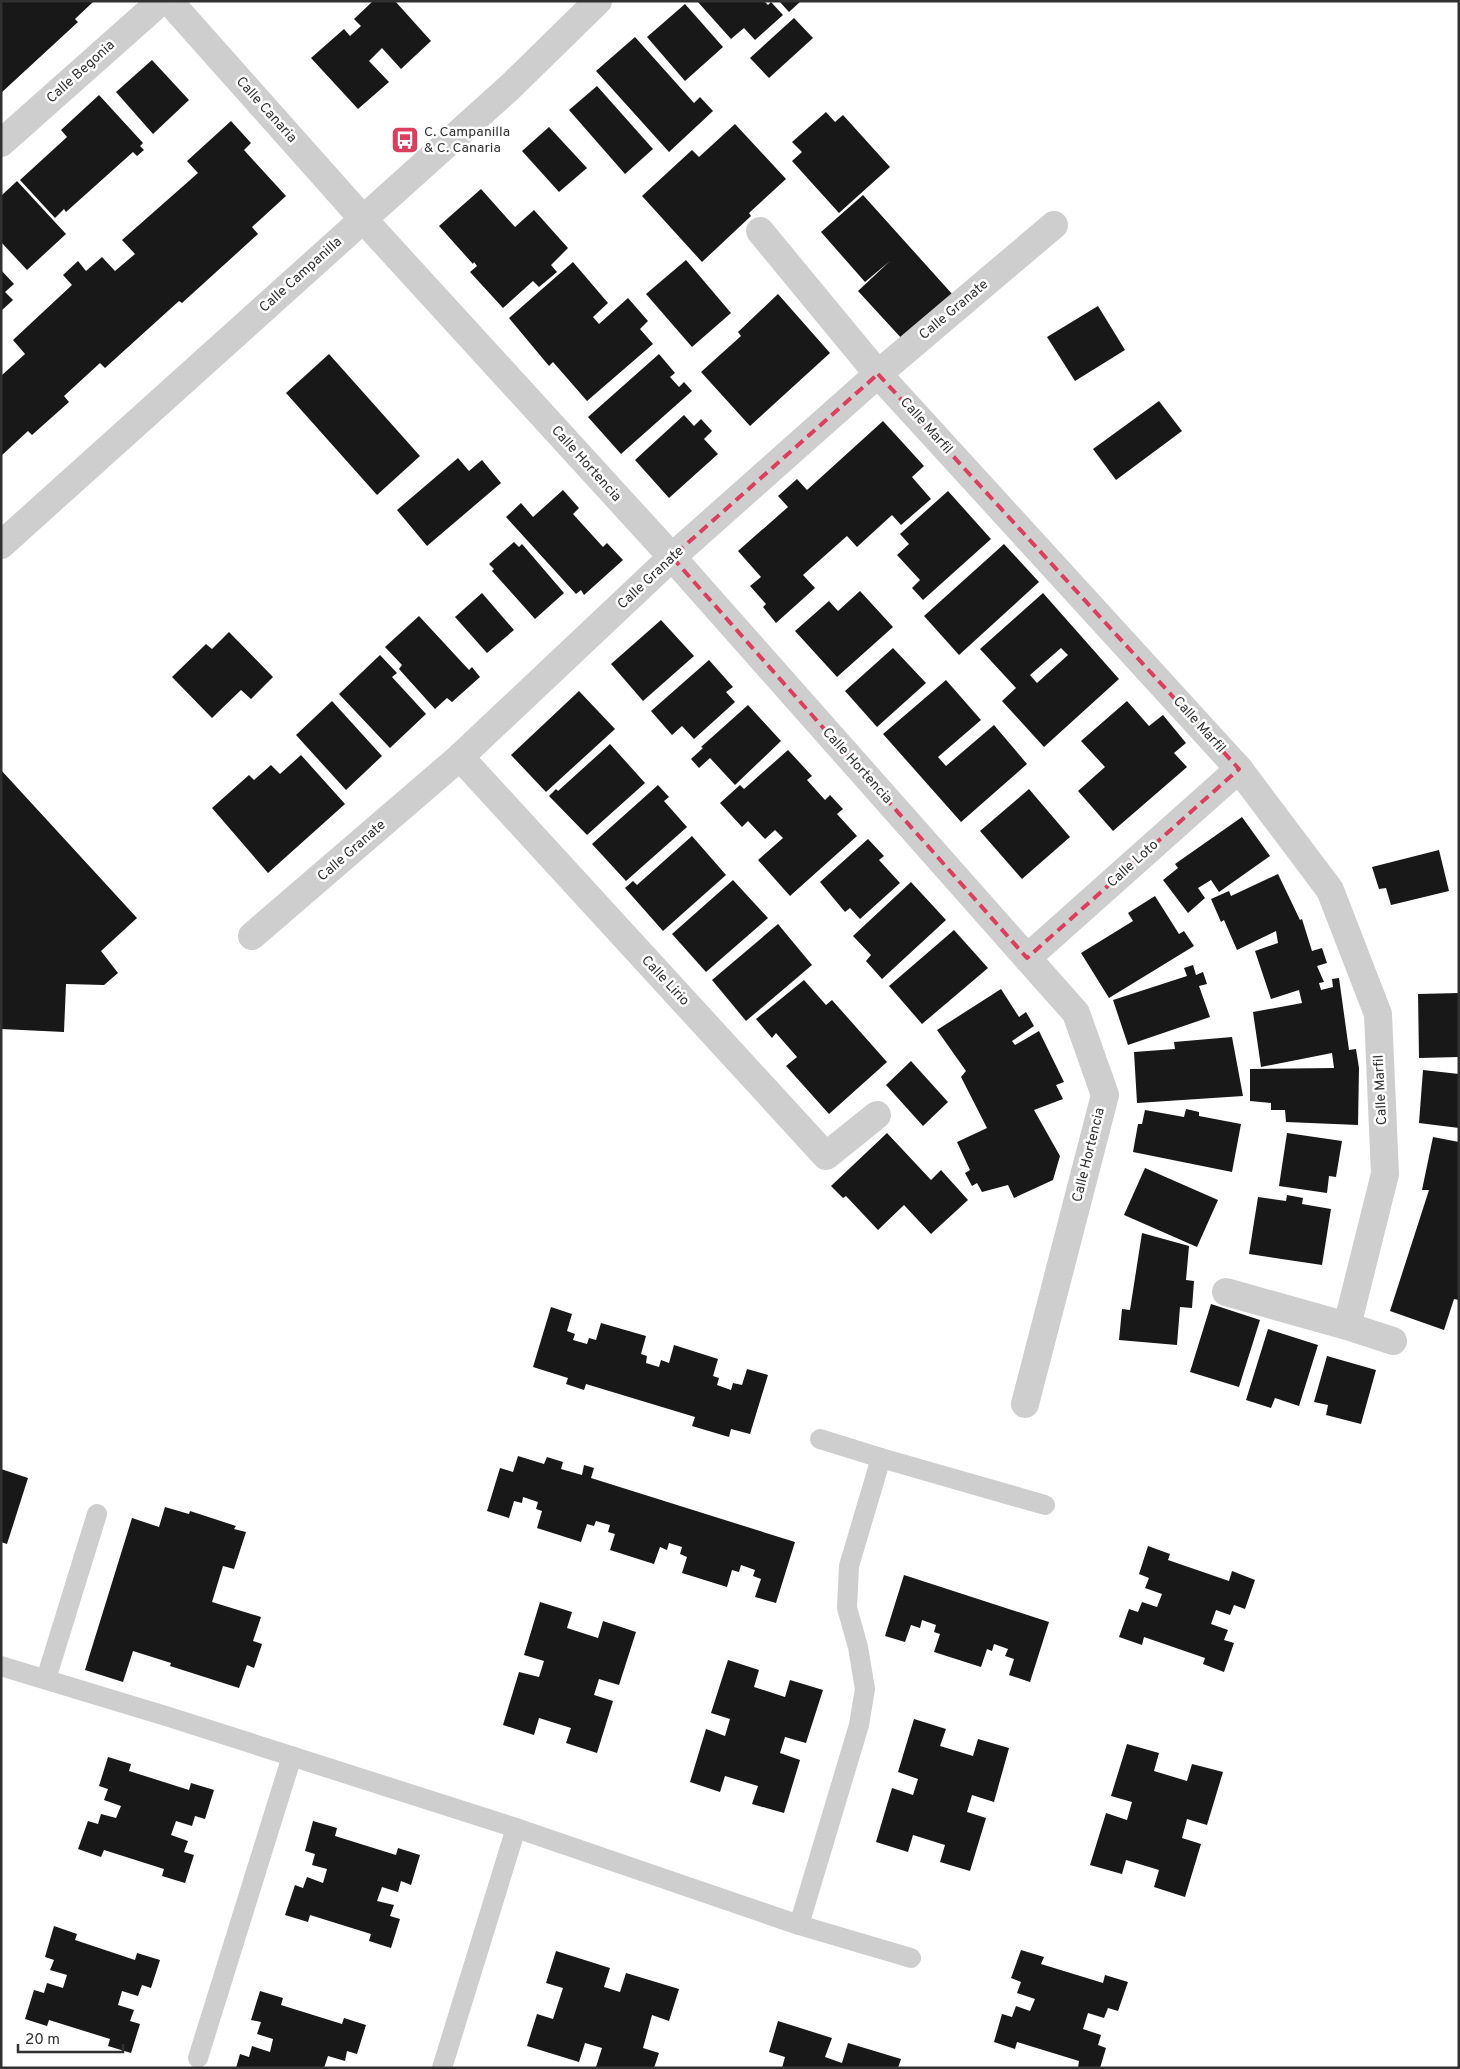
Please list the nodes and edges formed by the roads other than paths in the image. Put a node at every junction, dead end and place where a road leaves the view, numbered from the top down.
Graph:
1 (161, 1) edge
2 (169, 1) edge
3 (598, 1) edge
4 (1, 143) edge
5 (363, 219) junction
6 (1054, 225) dead end
7 (760, 231) dead end
8 (878, 374) junction
9 (1, 545) edge
10 (672, 557) junction
11 (460, 757) junction
12 (1239, 769) junction
13 (252, 936) dead end
14 (1028, 958) junction
15 (877, 1115) dead end
16 (1226, 1292) dead end
17 (1347, 1326) junction
18 (1392, 1341) dead end
19 (1025, 1404) dead end
20 (820, 1439) dead end
21 (880, 1458) junction
22 (1045, 1505) dead end
23 (97, 1514) dead end
24 (1, 1666) edge
25 (46, 1679) junction
26 (292, 1756) junction
27 (516, 1828) junction
28 (799, 1924) junction
29 (911, 1958) dead end
30 (198, 2058) dead end
31 (442, 2068) edge

1 - 4 street, Calle Begonia
2 - 5 street, Calle Canaria
3 - 5 street, Calle Campanilla
5 - 9 street, Calle Campanilla
5 - 10 street, Calle Hortencia
6 - 8 street, Calle Granate
7 - 8 street, Calle Marfil
8 - 10 street, Calle Granate
8 - 12 street, Calle Marfil
10 - 11 street, Calle Granate
10 - 14 street, Calle Hortencia
11 - 13 street, Calle Granate
11 - 15 street, Calle Lirio
12 - 14 street, Calle Loto
12 - 17 street, Calle Marfil
14 - 19 street, Calle Hortencia
16 - 17 street
17 - 18 street
20 - 21 lane
21 - 22 lane
21 - 28 lane
23 - 25 lane
24 - 25 lane
25 - 26 lane
26 - 27 lane
26 - 30 lane
27 - 28 lane
27 - 31 lane
28 - 29 lane

